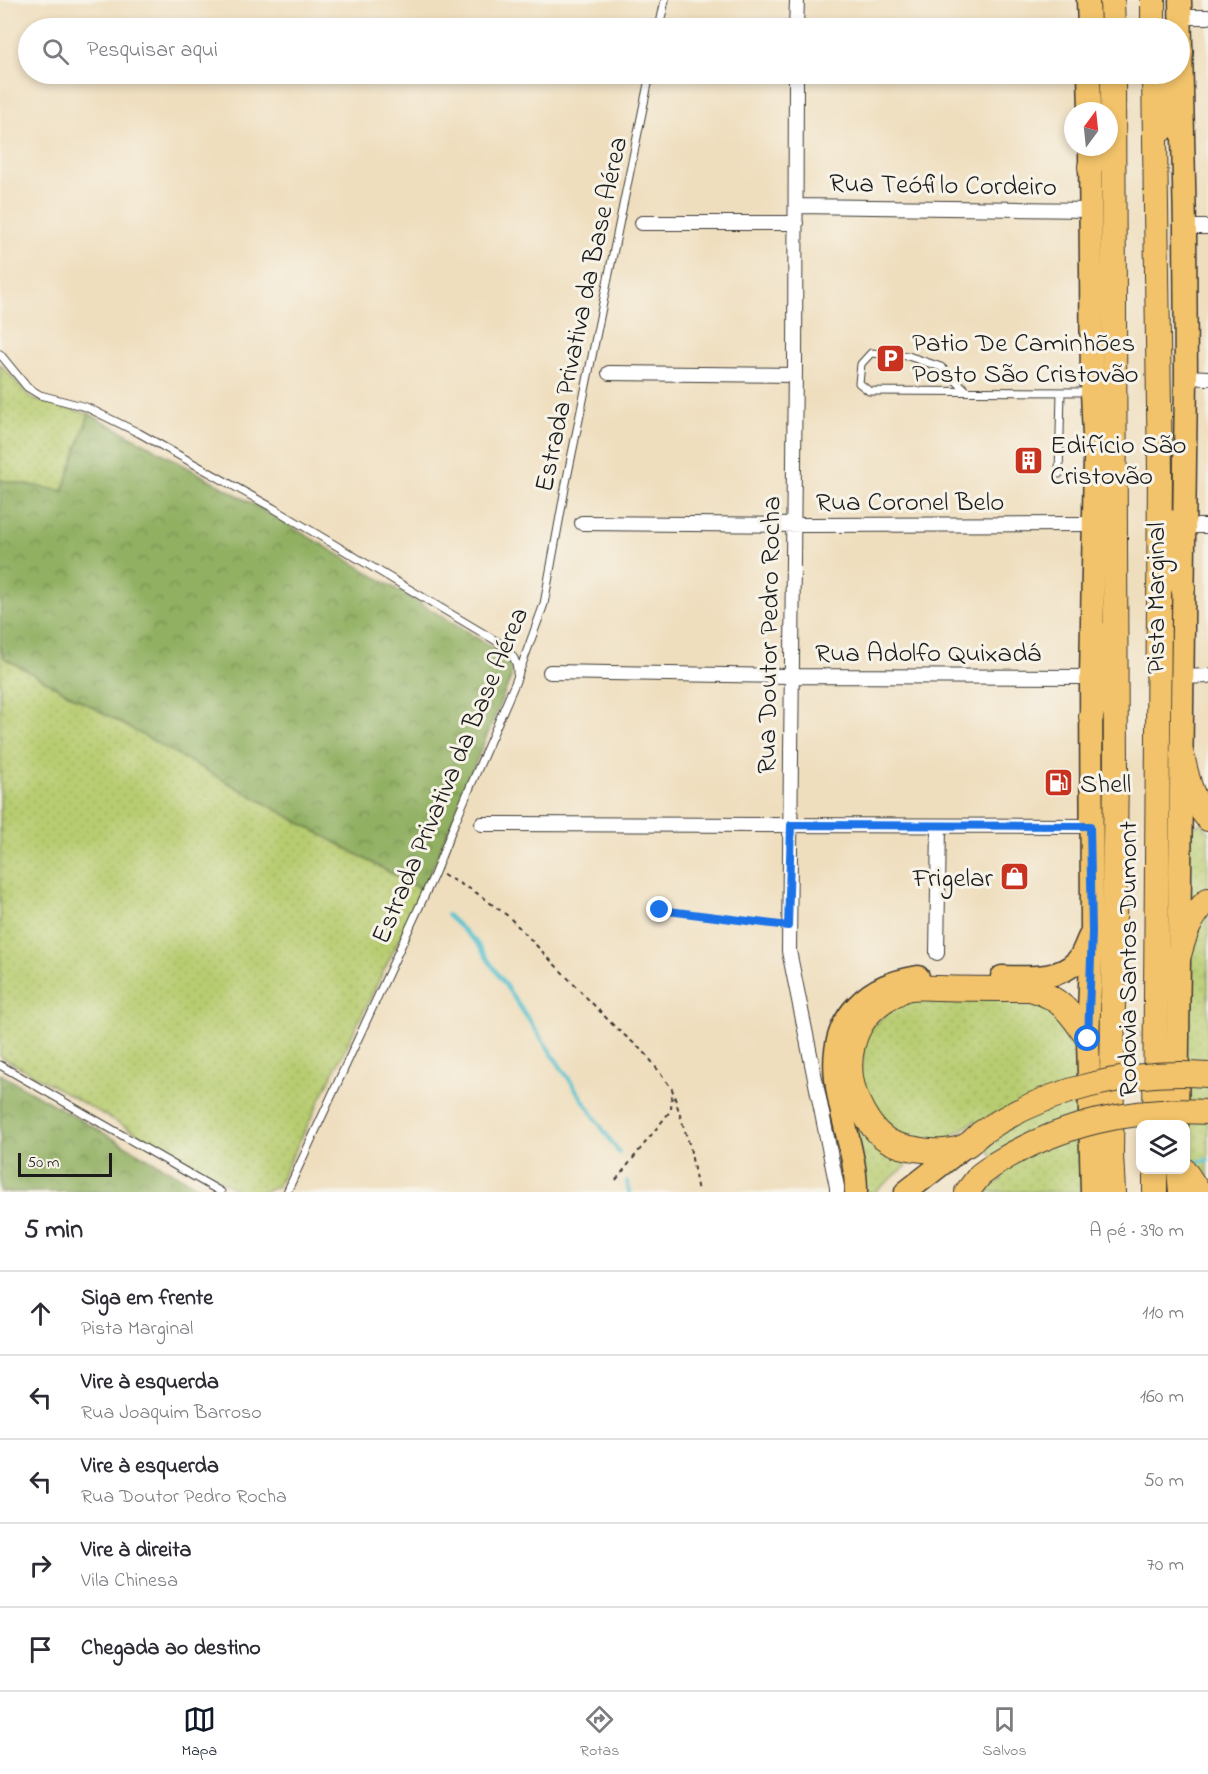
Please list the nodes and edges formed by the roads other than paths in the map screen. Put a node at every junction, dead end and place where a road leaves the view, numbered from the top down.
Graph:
1 (666, 0) edge
2 (797, 0) edge
3 (1088, 0) edge
4 (1112, 0) edge
5 (1153, 0) edge
6 (1180, 8) edge
7 (1208, 17) edge
8 (662, 18) edge
9 (796, 18) edge
10 (1089, 18) edge
11 (1113, 18) edge
12 (1153, 18) edge
13 (648, 84) edge
14 (796, 84) edge
15 (1089, 84) edge
16 (1104, 84) edge
17 (1113, 84) edge
18 (1154, 84) edge
19 (1174, 84) edge
20 (1180, 84) edge
21 (1090, 102) edge
22 (1101, 102) edge
23 (1091, 156) edge
24 (1155, 167) junction
25 (796, 206) junction
26 (1090, 210) junction
27 (642, 223) dead end
28 (796, 223) junction
29 (1185, 227) junction
30 (1208, 227) edge
31 (0, 354) edge
32 (609, 373) dead end
33 (795, 375) junction
34 (1197, 378) edge
35 (967, 391) junction
36 (1061, 392) junction
37 (1092, 392) junction
38 (1160, 473) junction
39 (1059, 474) dead end
40 (582, 523) dead end
41 (1094, 524) junction
42 (793, 525) junction
43 (1184, 526) junction
44 (1208, 526) edge
45 (1115, 555) junction
46 (1184, 588) junction
47 (550, 672) dead end
48 (792, 676) junction
49 (1090, 677) junction
50 (1183, 677) junction
51 (1207, 677) edge
52 (516, 681) junction
53 (1091, 717) junction
54 (1182, 755) junction
55 (1208, 819) edge
56 (482, 824) dead end
57 (791, 825) junction
58 (939, 826) junction
59 (1090, 826) junction
60 (1208, 900) edge
61 (1092, 932) junction
62 (937, 953) dead end
63 (1178, 959) junction
64 (1088, 1039) junction
65 (0, 1065) edge
66 (1208, 1075) edge
67 (1208, 1112) edge
68 (1155, 1120) edge
69 (1177, 1120) edge
70 (973, 1139) junction
71 (1155, 1174) edge
72 (1178, 1174) edge
73 (1187, 1174) edge
74 (981, 1177) edge
75 (221, 1192) edge
76 (287, 1192) edge
77 (837, 1192) edge
78 (856, 1192) edge
79 (906, 1192) edge
80 (953, 1192) edge
81 (1092, 1192) edge
82 (1113, 1192) edge
83 (1155, 1192) edge
84 (1180, 1192) edge
85 (1200, 1192) edge

1 - 8 lane
2 - 9 street
3 - 10 main road
4 - 11 highway
5 - 12 highway
6 - 7 street
13 - 52 lane, Estrada Privativa da Base Aérea
14 - 25 street, Rua Doutor Pedro Rocha
15 - 21 main road
16 - 22 highway
17 - 45 highway, Rodovia Santos Dumont
18 - 24 highway, Rodovia Santos Dumont
19 - 24 highway
20 - 29 main road, Pista Marginal
23 - 26 main road
24 - 38 highway, Rodovia Santos Dumont
25 - 26 street, Rua Teófilo Cordeiro
25 - 28 street, Rua Doutor Pedro Rocha
26 - 37 main road
27 - 28 street
28 - 33 street, Rua Doutor Pedro Rocha
29 - 30 street
29 - 34 main road, Pista Marginal
31 - 52 lane
32 - 33 street
33 - 42 street, Rua Doutor Pedro Rocha
34 - 43 main road, Pista Marginal
35 - 35 lane
35 - 36 lane
36 - 37 lane
36 - 39 lane
37 - 41 main road
38 - 46 highway
38 - 68 highway, Rodovia Santos Dumont
40 - 42 street, Rua Coronel Belo
41 - 42 street, Rua Coronel Belo
41 - 49 main road
42 - 48 street, Rua Doutor Pedro Rocha
43 - 44 street
43 - 46 main road, Pista Marginal
45 - 53 highway
45 - 82 highway, Rodovia Santos Dumont
46 - 50 main road, Pista Marginal
47 - 48 street, Rua Adolfo Quixadá
48 - 49 street, Rua Adolfo Quixadá
48 - 57 street, Rua Doutor Pedro Rocha
49 - 53 main road
50 - 51 street
50 - 54 main road, Pista Marginal
52 - 76 lane, Estrada Privativa da Base Aérea
53 - 59 main road
54 - 55 highway
54 - 63 main road, Pista Marginal
56 - 57 street
57 - 58 street
57 - 77 street, Rua Doutor Pedro Rocha
58 - 59 street
58 - 62 street
59 - 61 main road
60 - 63 highway
61 - 64 main road
61 - 78 main road
63 - 69 main road, Pista Marginal
64 - 70 highway
64 - 81 main road
65 - 75 lane
66 - 70 highway, bridge
67 - 74 highway, bridge
70 - 79 main road
71 - 83 highway
72 - 84 main road
73 - 85 highway
74 - 80 main road

